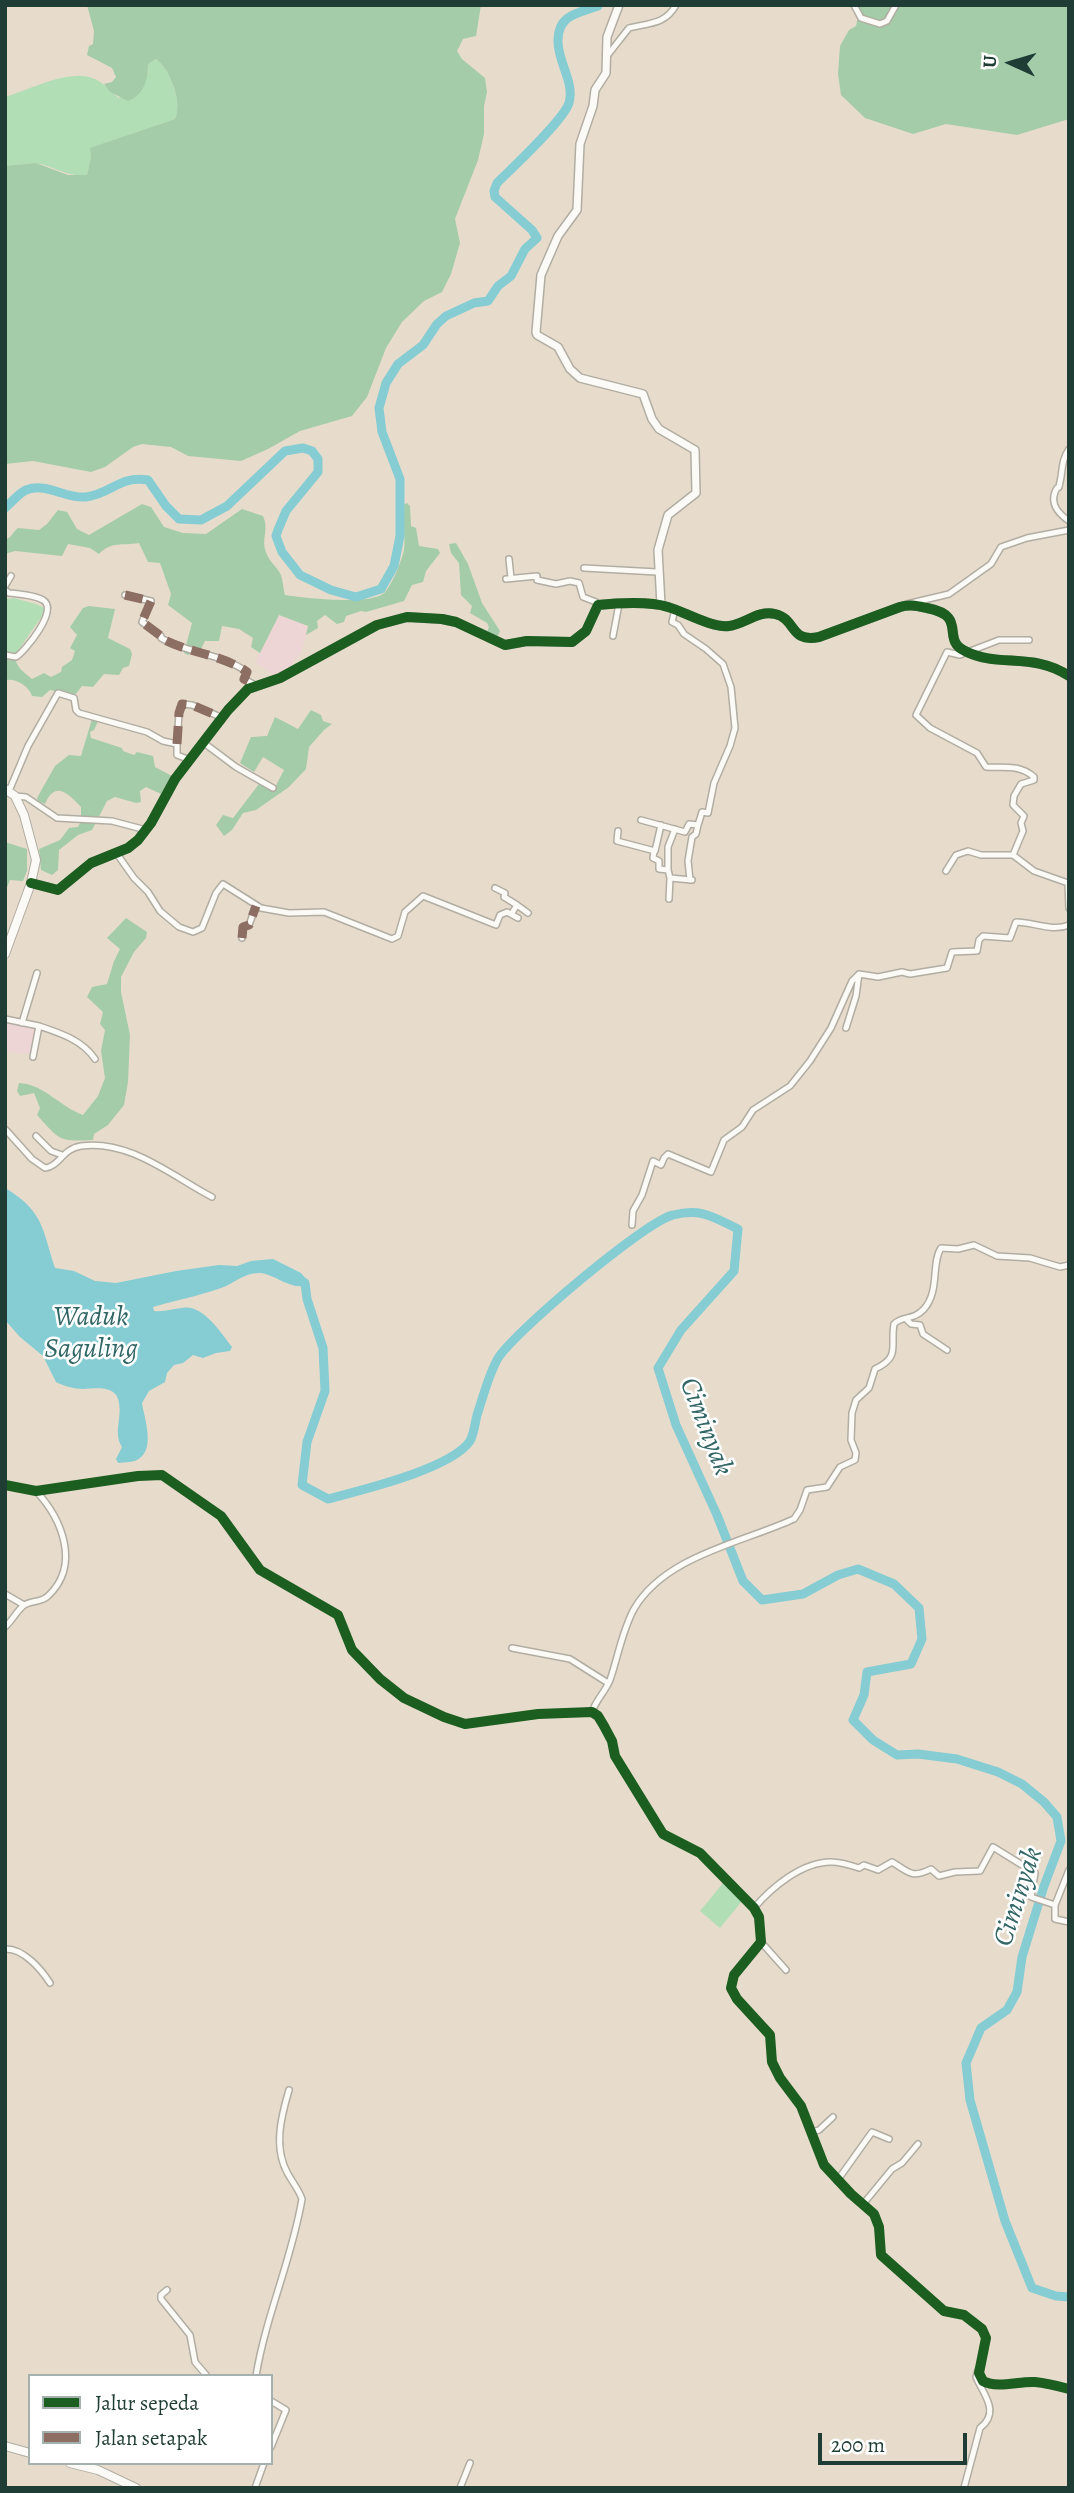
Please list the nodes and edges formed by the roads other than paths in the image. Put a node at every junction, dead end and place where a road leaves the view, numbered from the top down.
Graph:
1 (619, 5) edge
2 (676, 5) edge
3 (854, 5) edge
4 (896, 5) edge
5 (607, 56) junction
6 (1069, 449) edge
7 (1069, 521) edge
8 (1069, 530) edge
9 (509, 559) dead end
10 (584, 568) dead end
11 (657, 572) junction
12 (11, 576) dead end
13 (5, 588) edge
14 (125, 595) dead end
15 (619, 604) junction
16 (598, 605) junction
17 (661, 605) junction
18 (904, 606) junction
19 (675, 609) junction
20 (613, 636) dead end
21 (1029, 640) dead end
22 (967, 652) junction
23 (5, 655) edge
24 (1069, 676) edge
25 (255, 685) junction
26 (223, 718) junction
27 (204, 743) junction
28 (177, 744) junction
29 (190, 760) junction
30 (273, 788) dead end
31 (10, 792) edge
32 (641, 820) dead end
33 (661, 825) junction
34 (698, 825) junction
35 (675, 829) junction
36 (146, 830) junction
37 (618, 831) dead end
38 (654, 851) junction
39 (117, 854) junction
40 (1013, 855) junction
41 (668, 870) junction
42 (946, 872) dead end
43 (670, 878) junction
44 (31, 883) junction
45 (495, 888) dead end
46 (669, 899) dead end
47 (517, 905) junction
48 (256, 906) junction
49 (1069, 908) edge
50 (512, 913) junction
51 (528, 913) dead end
52 (518, 918) dead end
53 (1069, 925) edge
54 (242, 938) dead end
55 (5, 954) edge
56 (37, 973) dead end
57 (859, 974) junction
58 (5, 1019) edge
59 (22, 1023) junction
60 (39, 1027) junction
61 (846, 1028) dead end
62 (33, 1057) dead end
63 (95, 1059) dead end
64 (5, 1129) edge
65 (36, 1136) dead end
66 (62, 1156) junction
67 (212, 1196) dead end
68 (632, 1225) dead end
69 (1069, 1265) edge
70 (906, 1319) junction
71 (947, 1350) dead end
72 (5, 1485) edge
73 (36, 1491) junction
74 (5, 1594) edge
75 (24, 1605) junction
76 (5, 1627) edge
77 (512, 1648) dead end
78 (608, 1683) junction
79 (592, 1712) junction
80 (1069, 1870) edge
81 (1055, 1905) junction
82 (754, 1908) junction
83 (1069, 1922) edge
84 (761, 1941) junction
85 (5, 1949) edge
86 (786, 1970) dead end
87 (50, 1983) dead end
88 (289, 2090) dead end
89 (833, 2117) dead end
90 (813, 2132) junction
91 (889, 2139) dead end
92 (918, 2144) dead end
93 (837, 2181) junction
94 (864, 2203) junction
95 (167, 2290) dead end
96 (980, 2368) junction
97 (205, 2374) edge
98 (256, 2374) edge
99 (1069, 2389) edge
100 (273, 2402) edge
101 (273, 2442) edge
102 (5, 2446) edge
103 (28, 2452) edge
104 (470, 2463) dead end
105 (80, 2465) edge
106 (263, 2465) edge
107 (136, 2488) edge
108 (255, 2488) edge
109 (460, 2488) edge
110 (964, 2488) edge

1 - 5 street
2 - 5 street
3 - 4 street
5 - 11 street
6 - 7 street
8 - 18 street
9 - 16 street
10 - 11 street
11 - 17 street
12 - 13 street
13 - 23 street
14 - 25 street
15 - 16 street
15 - 17 street
15 - 20 street
16 - 25 street
17 - 19 street
18 - 19 street
18 - 22 street
19 - 34 street
21 - 22 street
22 - 24 street
22 - 40 street
25 - 26 street
26 - 27 street
26 - 28 street
27 - 29 street
27 - 30 street
28 - 29 street
28 - 31 street
29 - 36 street
31 - 36 street
31 - 44 main road
32 - 33 street
33 - 35 street
33 - 38 street
34 - 35 street
34 - 43 street
35 - 41 street
36 - 39 street
37 - 38 street
38 - 41 street
39 - 44 street
39 - 48 street
40 - 42 street
40 - 49 street
41 - 43 street
43 - 46 street
44 - 55 main road
45 - 47 street
47 - 50 street
47 - 51 street
48 - 50 street
48 - 54 street
50 - 52 street
53 - 57 street
56 - 59 street
57 - 61 street
57 - 68 street
58 - 59 street
59 - 60 street
60 - 62 street
60 - 63 street
64 - 66 street
65 - 66 street
66 - 67 street
69 - 70 street
70 - 71 street
70 - 78 street
72 - 73 street
73 - 75 street
73 - 79 street
74 - 75 street
75 - 76 street
77 - 78 street
78 - 79 street
79 - 82 street
80 - 81 street
81 - 82 street
81 - 83 street
82 - 84 street
84 - 86 street
84 - 90 street
85 - 87 street
88 - 98 street
89 - 90 street
90 - 93 street
91 - 93 street
92 - 94 street
93 - 94 street
94 - 96 street
95 - 97 street
96 - 99 street
96 - 110 street
100 - 101 street
102 - 103 main road
104 - 109 street
105 - 107 main road
106 - 108 street

